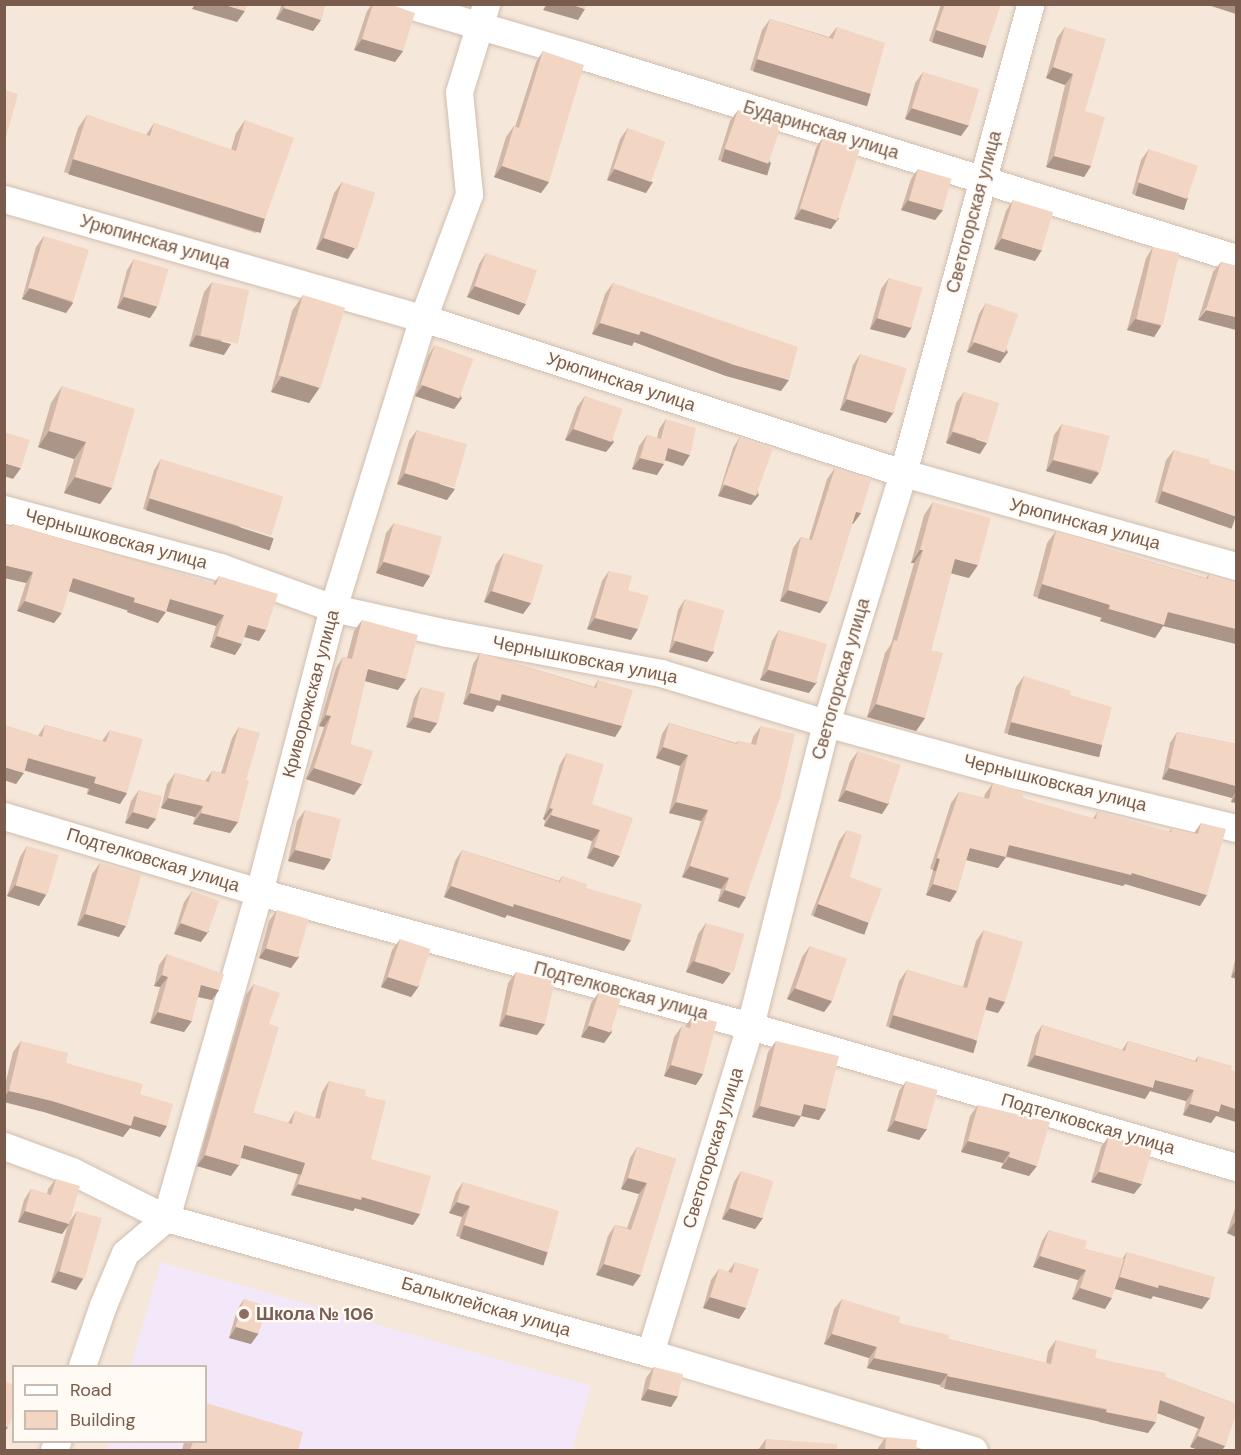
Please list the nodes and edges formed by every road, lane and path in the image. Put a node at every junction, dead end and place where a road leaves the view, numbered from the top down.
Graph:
1 (406, 4) edge
2 (1030, 4) edge
3 (482, 16) edge
4 (982, 181) junction
5 (4, 199) edge
6 (1236, 258) edge
7 (423, 318) junction
8 (903, 473) junction
9 (4, 509) edge
10 (1236, 566) edge
11 (333, 608) junction
12 (826, 723) junction
13 (4, 816) edge
14 (1236, 828) edge
15 (259, 892) junction
16 (750, 1026) junction
17 (4, 1146) edge
18 (1236, 1167) edge
19 (166, 1218) junction
20 (650, 1353) junction
21 (82, 1365) edge
22 (974, 1450) edge

1 - 3 street, Бударинская улица
2 - 4 street, Светогорская улица
3 - 4 street, Бударинская улица
3 - 7 street, Криворожская улица
4 - 6 street, Бударинская улица
4 - 8 street, Светогорская улица
5 - 7 street, Урюпинская улица
7 - 8 street, Урюпинская улица
7 - 11 street, Криворожская улица
8 - 10 street, Урюпинская улица
8 - 12 street, Светогорская улица
9 - 11 street, Чернышковская улица
11 - 12 street, Чернышковская улица
11 - 15 street, Криворожская улица
12 - 14 street, Чернышковская улица
12 - 16 street, Светогорская улица
13 - 15 street, Подтелковская улица
15 - 16 street, Подтелковская улица
15 - 19 street, Криворожская улица
16 - 18 street, Подтелковская улица
16 - 20 street, Светогорская улица
17 - 19 street, Балыклейская улица
19 - 20 street, Балыклейская улица
19 - 21 street
20 - 22 street, Балыклейская улица

